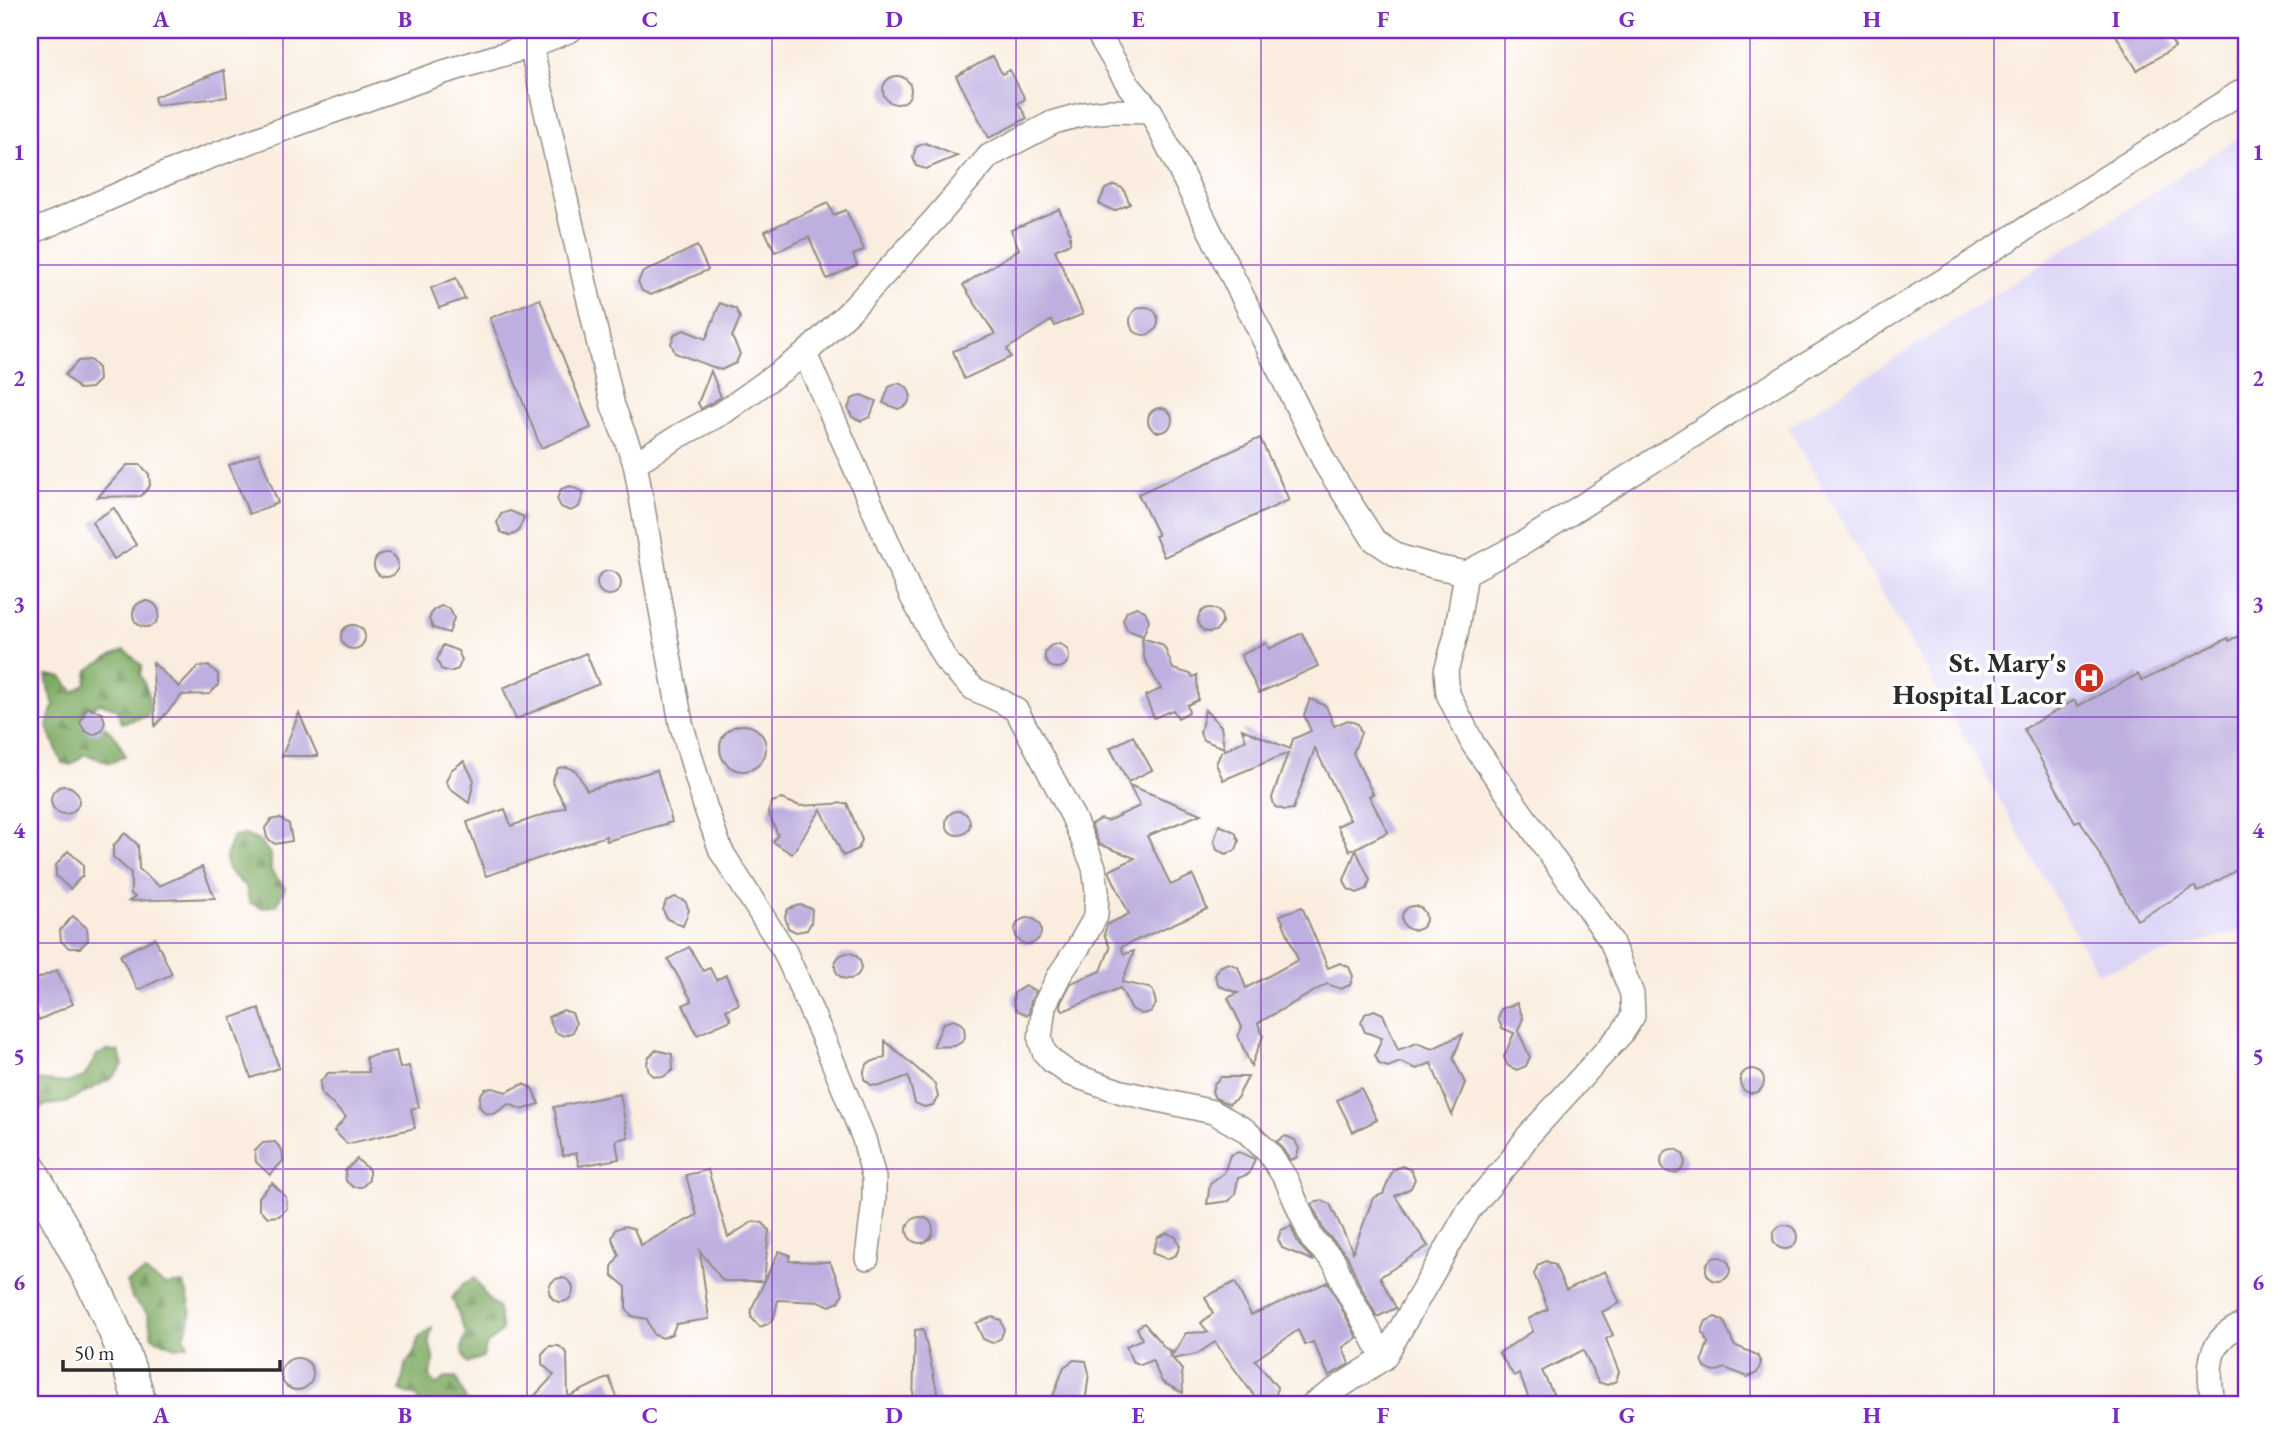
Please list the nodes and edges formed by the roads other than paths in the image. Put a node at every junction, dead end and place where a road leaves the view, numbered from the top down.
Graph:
1 (1096, 30) edge
2 (560, 32) edge
3 (531, 46) junction
4 (2247, 88) edge
5 (1151, 112) junction
6 (30, 233) edge
7 (805, 354) junction
8 (635, 463) junction
9 (1466, 573) junction
10 (30, 1169) edge
11 (867, 1258) dead end
12 (2247, 1323) edge
13 (1384, 1358) junction
14 (140, 1404) edge
15 (1312, 1404) edge
16 (2213, 1404) edge

1 - 5 street
2 - 3 street
3 - 6 street
3 - 8 street
4 - 9 street
5 - 7 street
5 - 9 street
7 - 8 street
7 - 13 street
8 - 11 street
9 - 13 street
10 - 14 street
12 - 16 street
13 - 15 street

